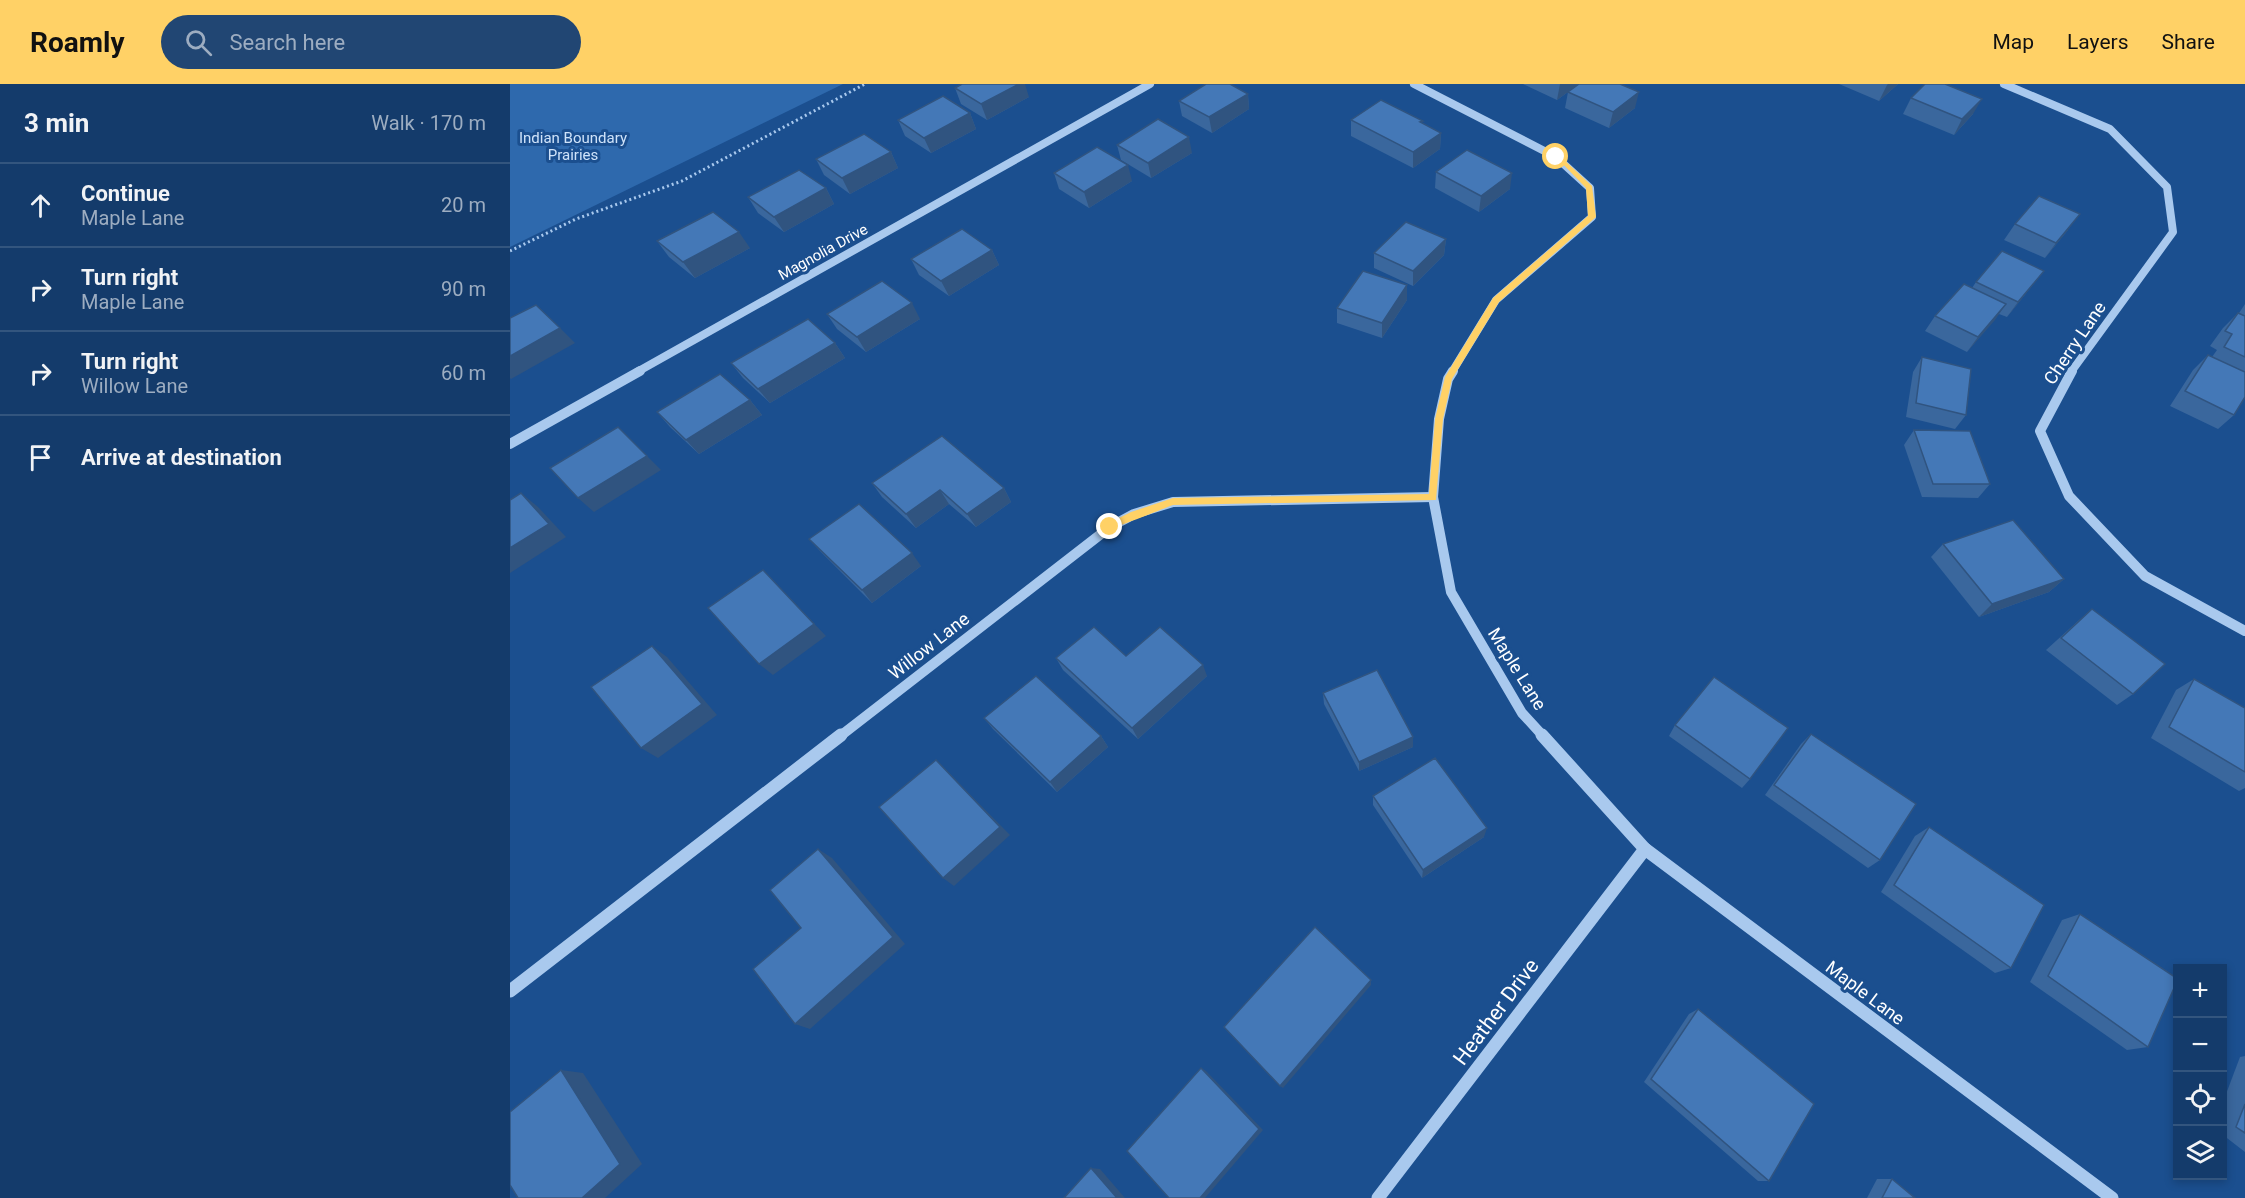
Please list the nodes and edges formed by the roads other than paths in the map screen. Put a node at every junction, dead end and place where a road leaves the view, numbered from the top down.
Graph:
1 (1150, 84) edge
2 (1413, 84) edge
3 (2004, 84) edge
4 (510, 444) edge
5 (1433, 497) junction
6 (2245, 631) edge
7 (1645, 849) junction
8 (510, 991) edge
9 (1378, 1198) edge
10 (2112, 1198) edge

1 - 4 street, Magnolia Drive
2 - 5 street, Maple Lane
3 - 6 street, Cherry Lane
5 - 7 street, Maple Lane
5 - 8 street, Willow Lane
7 - 9 street, Heather Drive
7 - 10 street, Maple Lane

